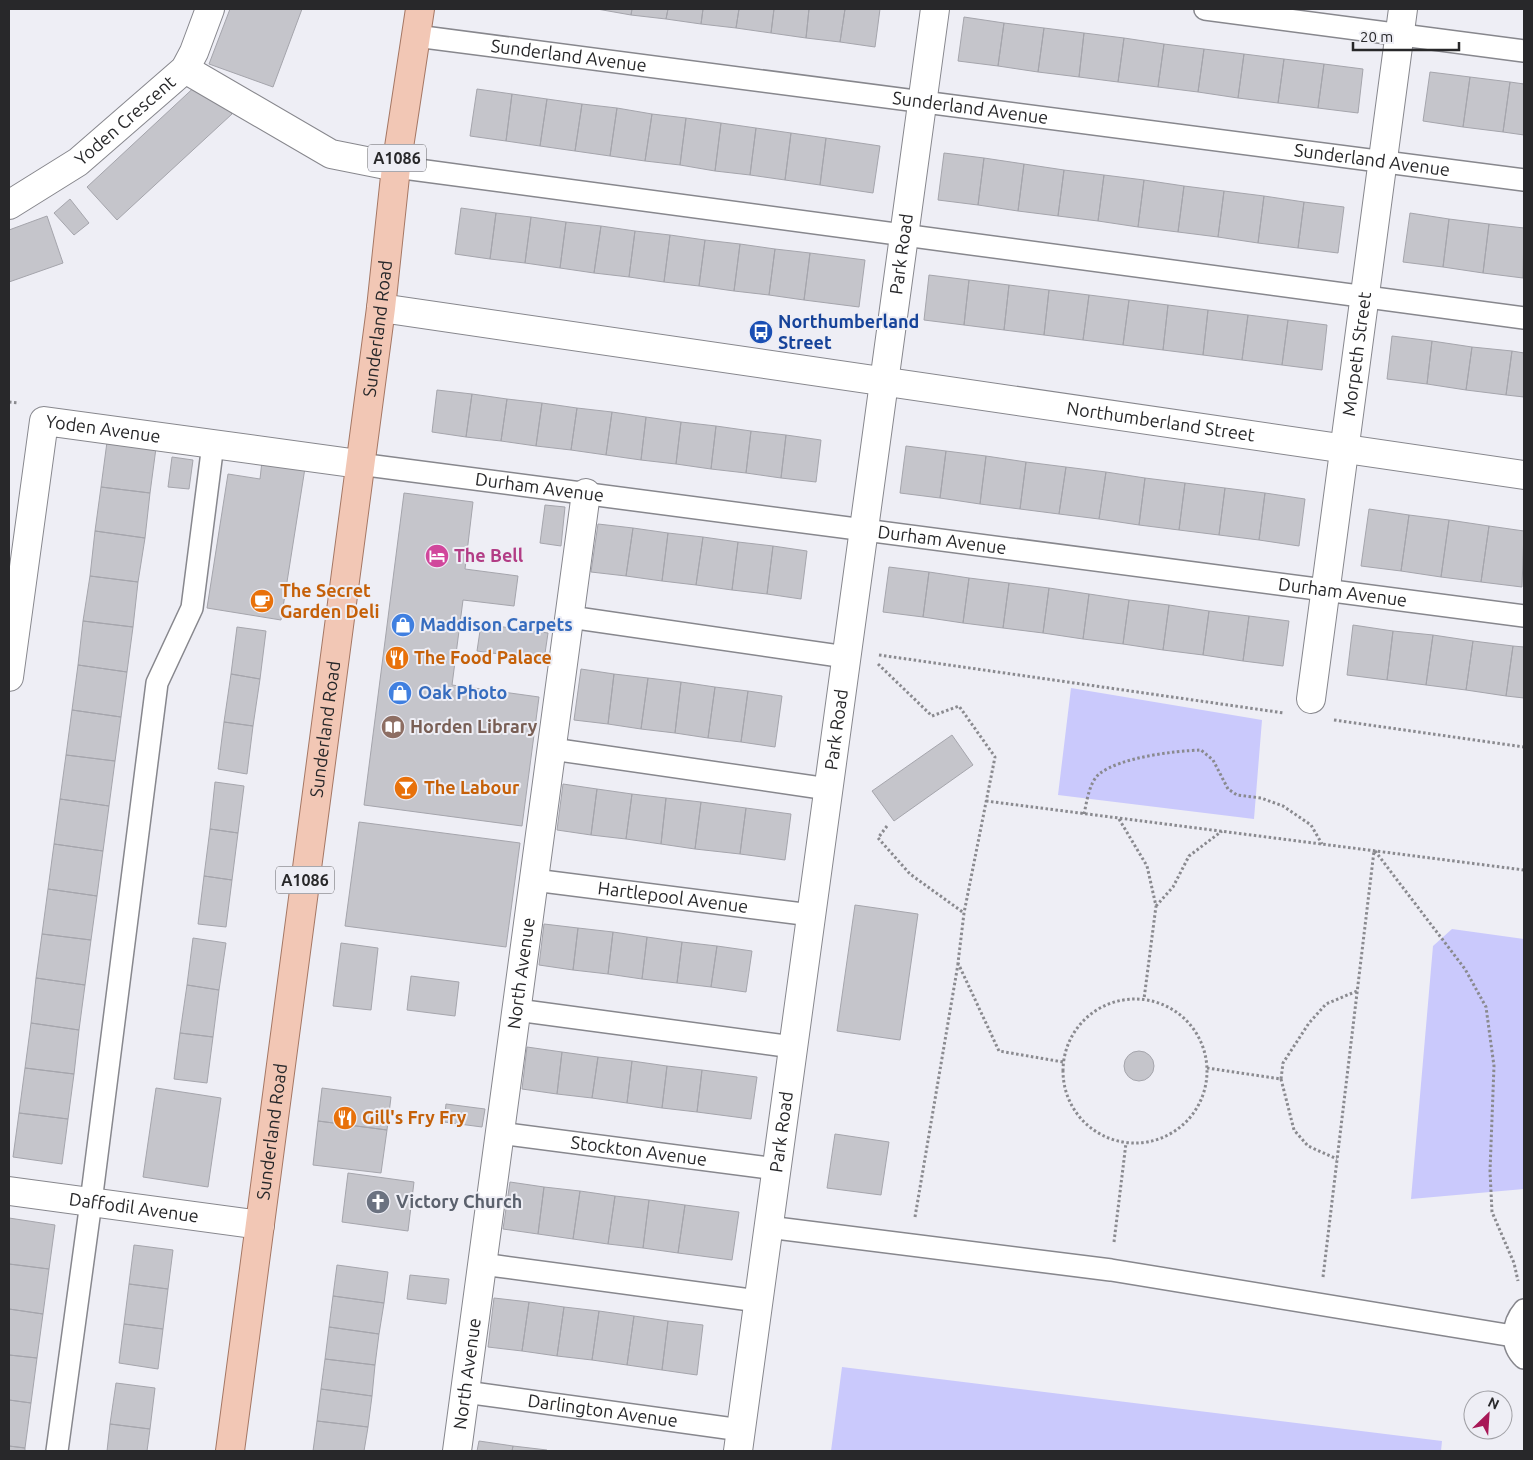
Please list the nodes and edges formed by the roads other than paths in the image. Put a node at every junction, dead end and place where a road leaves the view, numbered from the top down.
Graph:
1 (210, 9) edge
2 (420, 9) edge
3 (935, 9) edge
4 (1205, 9) edge
5 (1402, 22) edge
6 (416, 36) junction
7 (1524, 51) edge
8 (185, 68) junction
9 (922, 101) junction
10 (1383, 161) junction
11 (396, 167) junction
12 (1524, 180) edge
13 (9, 206) edge
14 (904, 235) junction
15 (1365, 297) junction
16 (381, 308) junction
17 (1524, 318) edge
18 (884, 382) junction
19 (213, 444) junction
20 (1344, 449) junction
21 (359, 464) junction
22 (1524, 475) edge
23 (586, 493) junction
24 (864, 530) junction
25 (16, 576) edge
26 (1325, 590) junction
27 (1524, 616) edge
28 (570, 617) junction
29 (854, 649) junction
30 (9, 677) edge
31 (1319, 709) road end
32 (552, 749) junction
33 (828, 789) junction
34 (534, 880) junction
35 (811, 915) junction
36 (517, 1010) junction
37 (793, 1047) junction
38 (500, 1133) junction
39 (776, 1169) junction
40 (9, 1191) edge
41 (91, 1202) junction
42 (260, 1225) junction
43 (768, 1227) junction
44 (482, 1264) junction
45 (758, 1301) junction
46 (1524, 1311) edge
47 (1513, 1336) junction
48 (1524, 1358) edge
49 (465, 1392) junction
50 (739, 1441) edge
51 (57, 1451) edge
52 (230, 1451) edge
53 (457, 1451) edge

1 - 8 street, Yoden Crescent
2 - 6 main road, Sunderland Road / A1086
3 - 9 street, Park Road
4 - 5 lane
5 - 7 lane
5 - 10 street, Morpeth Street
6 - 9 lane, Sunderland Avenue
6 - 11 main road, Sunderland Road / A1086
8 - 11 street
8 - 13 street, Yoden Crescent
9 - 10 lane, Sunderland Avenue
9 - 14 street, Park Road
10 - 12 lane, Sunderland Avenue
10 - 15 street, Morpeth Street
11 - 14 lane
11 - 16 main road, Sunderland Road / A1086
14 - 15 lane
14 - 18 street, Park Road
15 - 17 lane
15 - 20 street, Morpeth Street
16 - 18 street, Northumberland Street
16 - 21 main road, Sunderland Road / A1086
18 - 20 street, Northumberland Street
18 - 24 street, Park Road
19 - 21 street, Yoden Avenue
19 - 25 street, Yoden Avenue
19 - 41 lane
20 - 22 street, Northumberland Street
20 - 26 street, Morpeth Street
21 - 23 lane, Durham Avenue
21 - 42 main road, Sunderland Road / A1086
23 - 24 lane, Durham Avenue
23 - 28 street, North Avenue
24 - 26 lane, Durham Avenue
24 - 29 street, Park Road
25 - 30 street, Yoden Avenue
26 - 27 lane, Durham Avenue
26 - 31 street, Morpeth Street
28 - 29 lane
28 - 32 street, North Avenue
29 - 33 street, Park Road
32 - 33 lane
32 - 34 street, North Avenue
33 - 35 street, Park Road
34 - 35 lane, Hartlepool Avenue
34 - 36 street, North Avenue
35 - 37 street, Park Road
36 - 37 lane
36 - 38 street, North Avenue
37 - 39 street, Park Road
38 - 39 lane, Stockton Avenue
38 - 44 street, North Avenue
39 - 43 street, Park Road
40 - 41 street, Daffodil Avenue
41 - 42 street, Daffodil Avenue
41 - 51 lane
42 - 52 main road, Sunderland Road / A1086
43 - 45 street, Park Road
43 - 47 lane
44 - 45 lane
44 - 49 street, North Avenue
45 - 50 street, Park Road
46 - 47 lane
47 - 48 lane
49 - 50 lane, Darlington Avenue
49 - 53 street, North Avenue

